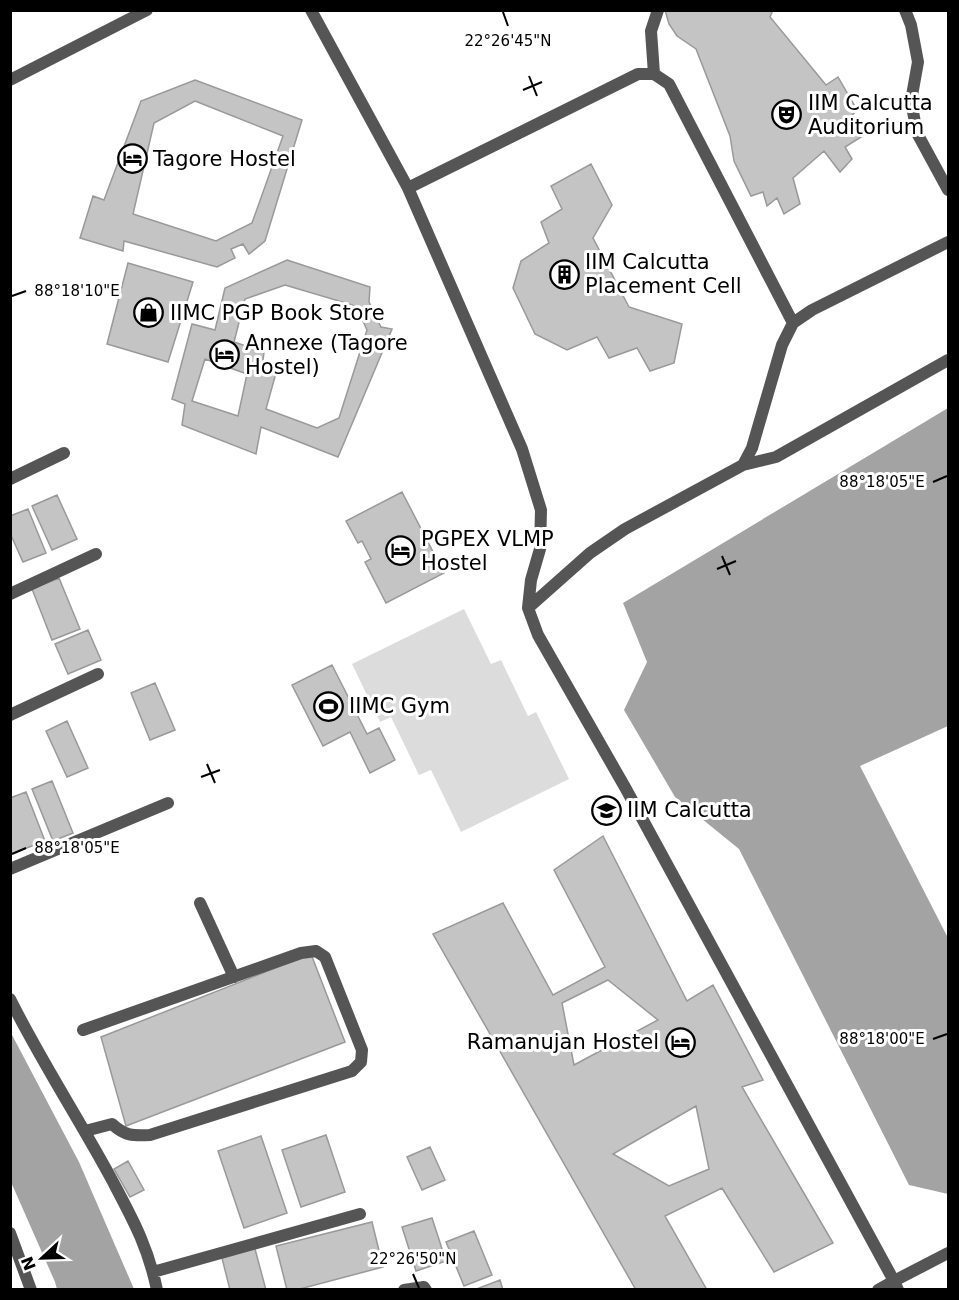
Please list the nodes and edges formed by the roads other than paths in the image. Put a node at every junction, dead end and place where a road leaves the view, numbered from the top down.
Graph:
1 (147, 10) edge
2 (310, 10) edge
3 (658, 10) edge
4 (905, 10) edge
5 (654, 74) junction
6 (10, 80) edge
7 (408, 189) junction
8 (948, 190) edge
9 (948, 242) edge
10 (793, 323) junction
11 (948, 360) edge
12 (63, 453) dead end
13 (743, 465) junction
14 (10, 479) edge
15 (96, 554) dead end
16 (10, 594) edge
17 (528, 608) junction
18 (98, 674) dead end
19 (11, 713) edge
20 (168, 803) dead end
21 (10, 869) edge
22 (200, 903) dead end
23 (234, 977) junction
24 (10, 999) edge
25 (83, 1030) dead end
26 (85, 1131) junction
27 (360, 1214) dead end
28 (10, 1233) edge
29 (948, 1253) edge
30 (153, 1272) junction
31 (896, 1285) edge
32 (31, 1290) edge
33 (157, 1290) edge
34 (404, 1290) edge
35 (426, 1290) edge
36 (878, 1290) edge

1 - 6 street
2 - 7 street
3 - 5 street
4 - 8 street
5 - 7 street
5 - 10 street
7 - 17 street
9 - 10 street
10 - 13 street
11 - 13 street
12 - 14 street
13 - 17 street
15 - 16 street
17 - 31 street
18 - 19 street
20 - 21 street
22 - 23 street
23 - 25 street
23 - 26 street
24 - 26 street
26 - 30 street
27 - 30 street
28 - 32 street
29 - 31 street
30 - 33 street
31 - 36 street
34 - 35 street

